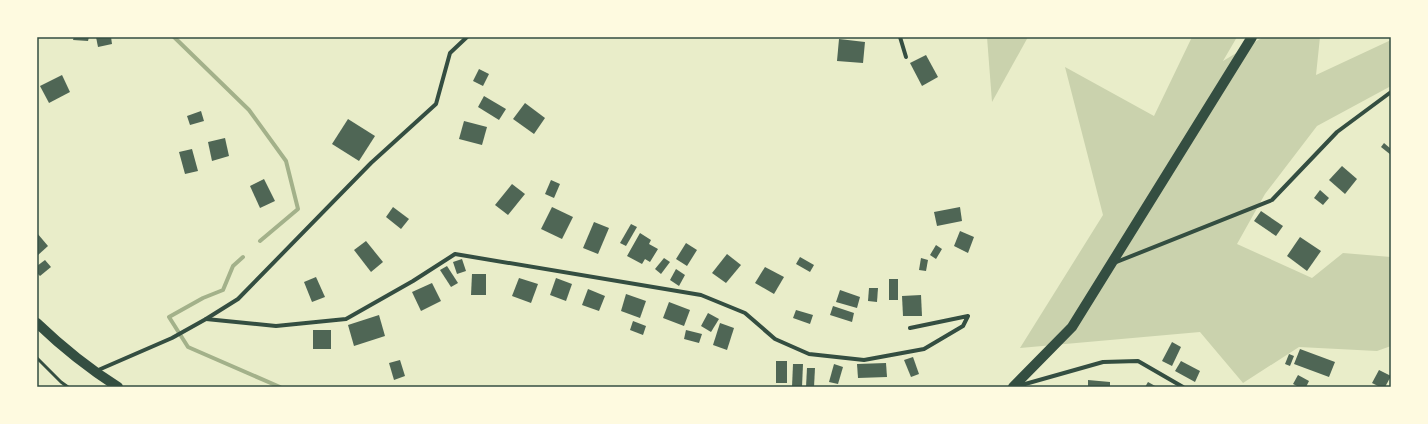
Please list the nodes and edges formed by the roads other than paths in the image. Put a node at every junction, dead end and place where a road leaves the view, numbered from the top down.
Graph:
1 (467, 37) edge
2 (900, 37) edge
3 (1252, 37) edge
4 (906, 57) dead end
5 (1391, 92) edge
6 (1112, 263) junction
7 (206, 319) junction
8 (37, 323) edge
9 (910, 328) dead end
10 (37, 358) edge
11 (93, 372) junction
12 (68, 387) edge
13 (118, 387) edge
14 (1014, 387) edge
15 (1182, 387) edge

1 - 7 street
2 - 4 street
3 - 6 main road
5 - 6 street
6 - 14 main road
7 - 9 street
7 - 11 street
8 - 11 main road
10 - 12 lane
11 - 13 main road
14 - 15 street

